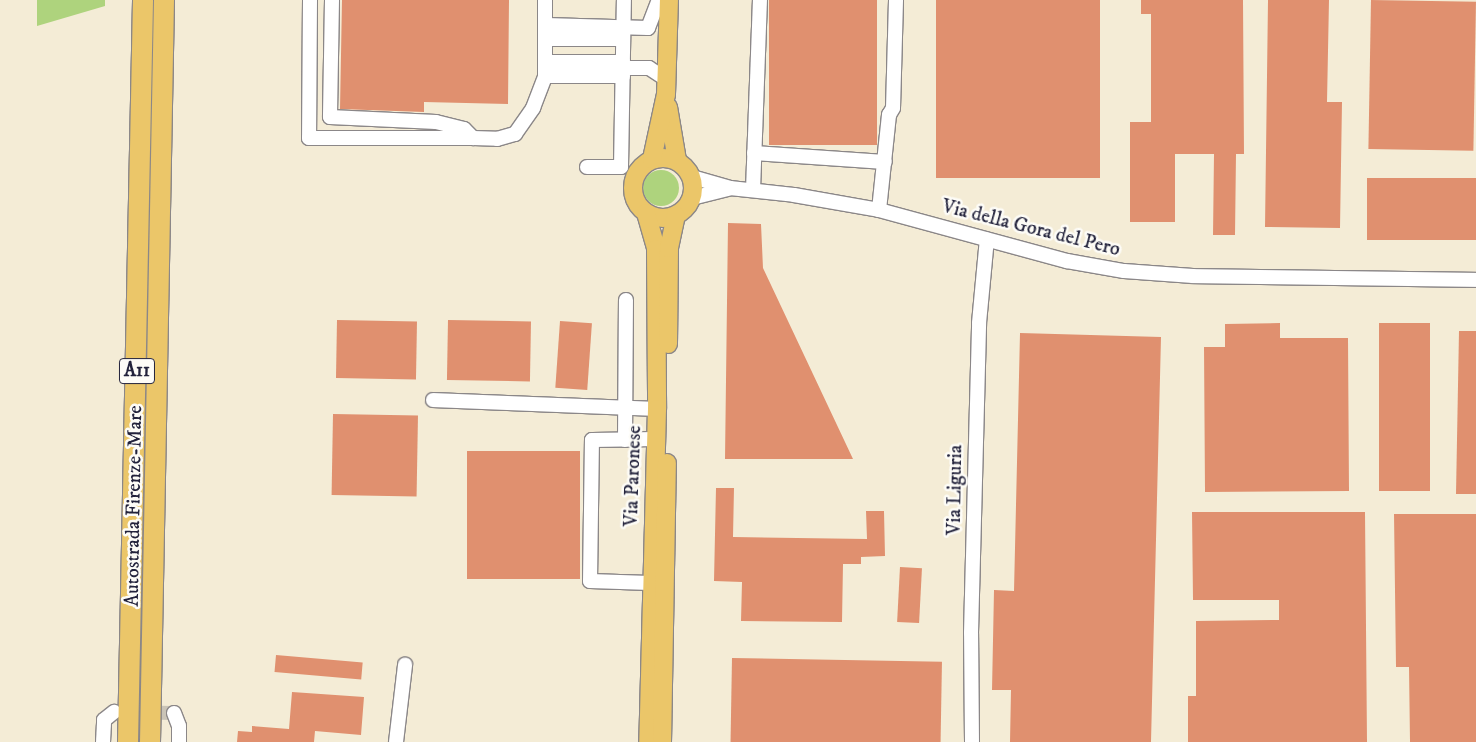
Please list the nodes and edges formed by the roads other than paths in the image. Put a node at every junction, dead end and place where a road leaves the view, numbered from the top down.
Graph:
1 (143, 0) edge
2 (164, 0) edge
3 (310, 0) edge
4 (332, 0) edge
5 (545, 0) edge
6 (624, 0) edge
7 (659, 0) edge
8 (669, 0) edge
9 (760, 0) edge
10 (896, 0) edge
11 (546, 32) junction
12 (623, 32) junction
13 (545, 62) junction
14 (623, 69) junction
15 (545, 76) junction
16 (666, 87) junction
17 (473, 138) junction
18 (754, 149) junction
19 (652, 159) junction
20 (678, 160) junction
21 (885, 162) junction
22 (587, 167) dead end
23 (692, 177) junction
24 (730, 188) junction
25 (753, 190) junction
26 (692, 198) junction
27 (880, 210) junction
28 (646, 213) junction
29 (676, 216) junction
30 (987, 239) junction
31 (1476, 280) edge
32 (626, 300) dead end
33 (433, 400) dead end
34 (626, 406) junction
35 (657, 409) junction
36 (625, 440) junction
37 (656, 440) junction
38 (650, 583) junction
39 (405, 665) dead end
40 (114, 712) dead end
41 (174, 713) dead end
42 (103, 742) edge
43 (128, 742) edge
44 (150, 742) edge
45 (179, 742) edge
46 (396, 742) edge
47 (648, 742) edge
48 (662, 742) edge
49 (972, 742) edge

1 - 43 highway, Autostrada Firenze-Mare / A11
2 - 44 highway, Autostrada Firenze-Mare / A11
3 - 17 street
4 - 17 street
5 - 11 street
6 - 12 street
7 - 12 street
8 - 16 main road
9 - 18 street
10 - 21 street
11 - 12 street
11 - 13 street
12 - 14 street
13 - 14 street
13 - 15 street
14 - 15 street
14 - 16 street
14 - 22 street
15 - 17 street
16 - 19 main road
16 - 20 main road
18 - 21 street
18 - 25 street
19 - 20 main road
19 - 28 main road, Via Paronese
20 - 23 main road
21 - 27 street
23 - 24 street, Via della Gora del Pero
23 - 26 main road
24 - 25 street, Via della Gora del Pero
24 - 26 street, Via della Gora del Pero
25 - 27 street, Via della Gora del Pero
26 - 29 main road, Via Paronese
27 - 30 street, Via della Gora del Pero
28 - 29 main road
28 - 35 main road, Via Paronese
29 - 48 main road, Via Paronese
30 - 31 street, Via della Gora del Pero
30 - 49 street, Via Liguria
32 - 34 street
33 - 34 street
34 - 35 street
34 - 36 street
35 - 37 main road, Via Paronese
36 - 37 street
36 - 38 street
37 - 38 main road, Via Paronese
38 - 47 main road, Via Paronese
39 - 46 street
40 - 42 street
41 - 45 street

